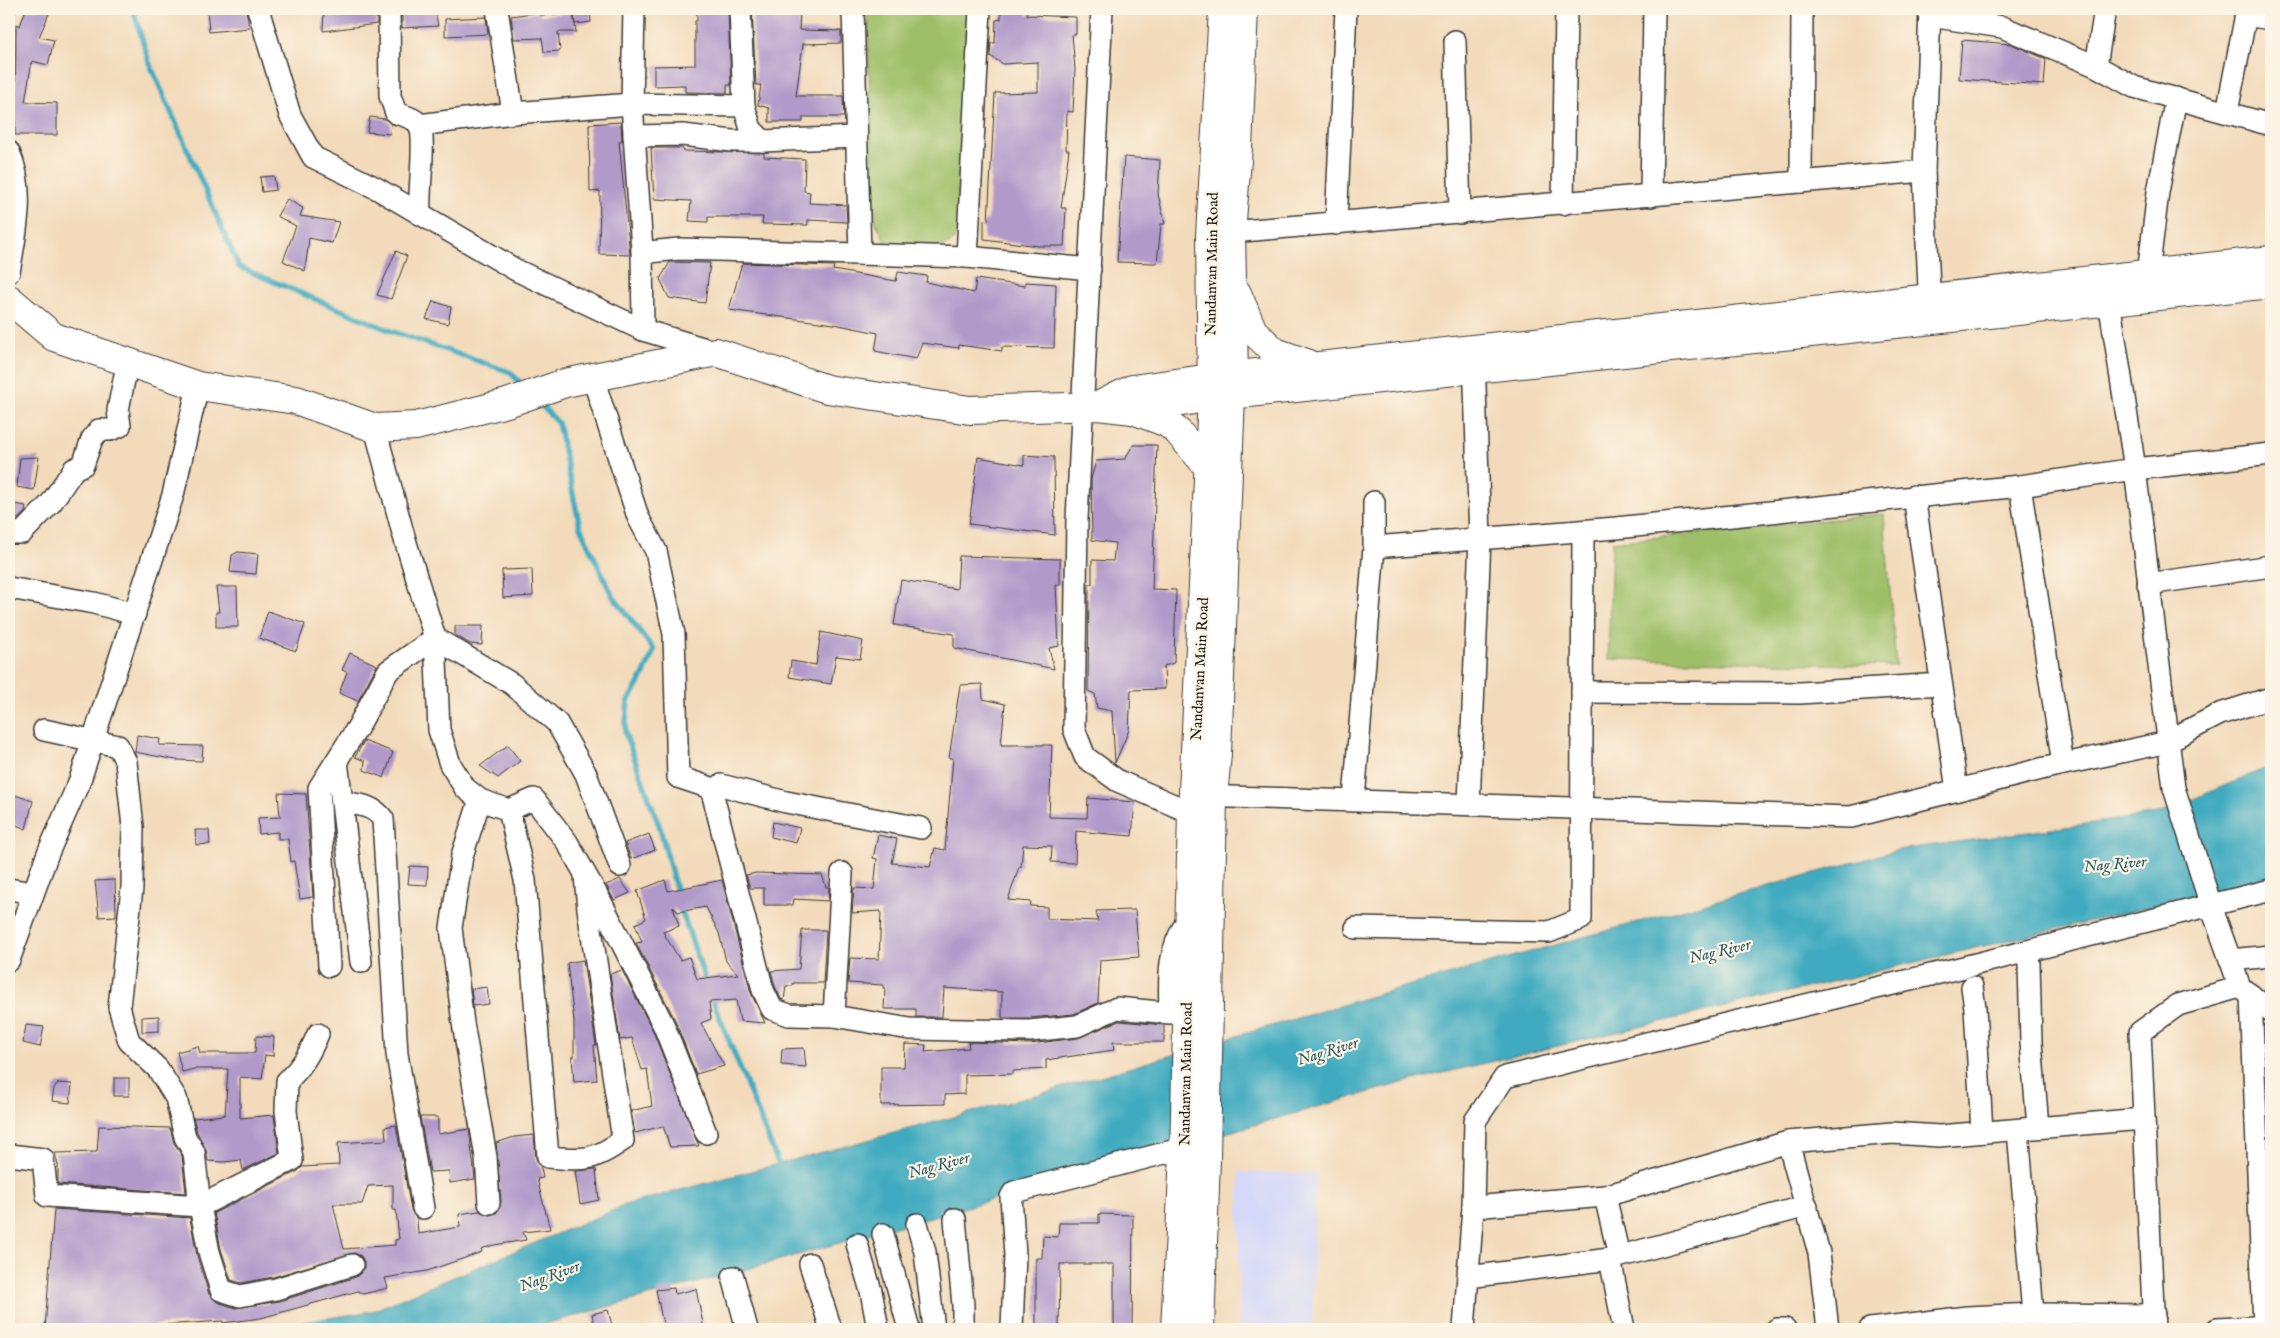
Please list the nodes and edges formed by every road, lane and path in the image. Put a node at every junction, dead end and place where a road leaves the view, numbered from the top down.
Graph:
1 (258, 9) edge
2 (389, 9) edge
3 (497, 9) edge
4 (634, 9) edge
5 (740, 9) edge
6 (852, 9) edge
7 (980, 9) edge
8 (1102, 9) edge
9 (1223, 9) edge
10 (1244, 9) edge
11 (1346, 9) edge
12 (1566, 9) edge
13 (1654, 9) edge
14 (1802, 9) edge
15 (2105, 9) edge
16 (2246, 12) edge
17 (1930, 13) edge
18 (2271, 19) edge
19 (1455, 41) dead end
20 (2096, 66) junction
21 (2176, 98) junction
22 (632, 104) junction
23 (744, 106) junction
24 (2227, 112) junction
25 (513, 113) junction
26 (420, 125) junction
27 (2271, 125) edge
28 (634, 136) junction
29 (856, 137) junction
30 (763, 141) junction
31 (9, 152) edge
32 (1924, 171) junction
33 (1801, 182) junction
34 (1651, 196) junction
35 (1563, 204) junction
36 (1460, 213) junction
37 (420, 214) junction
38 (1336, 224) junction
39 (1231, 232) junction
40 (12, 238) edge
41 (642, 250) junction
42 (860, 254) junction
43 (967, 257) junction
44 (2271, 260) edge
45 (1090, 269) junction
46 (9, 272) edge
47 (1232, 280) junction
48 (2271, 284) edge
49 (2150, 285) junction
50 (2107, 290) junction
51 (9, 299) edge
52 (1930, 309) junction
53 (643, 330) junction
54 (716, 352) junction
55 (1474, 359) junction
56 (128, 360) junction
57 (1316, 366) junction
58 (593, 378) junction
59 (198, 386) junction
60 (1222, 386) junction
61 (1091, 407) junction
62 (1133, 410) junction
63 (375, 428) junction
64 (2271, 454) edge
65 (1209, 468) junction
66 (2135, 469) junction
67 (2020, 486) junction
68 (1914, 496) junction
69 (1374, 502) dead end
70 (1583, 531) junction
71 (9, 533) edge
72 (1480, 539) junction
73 (1374, 547) junction
74 (2271, 566) edge
75 (2148, 584) junction
76 (9, 588) edge
77 (135, 614) junction
78 (435, 638) junction
79 (1941, 684) junction
80 (1582, 692) junction
81 (2271, 698) edge
82 (44, 730) dead end
83 (92, 740) junction
84 (2168, 741) junction
85 (337, 761) junction
86 (2063, 764) junction
87 (721, 785) dead end
88 (1956, 790) junction
89 (480, 800) junction
90 (1354, 800) junction
91 (342, 802) junction
92 (1200, 802) junction
93 (1469, 804) junction
94 (1581, 808) junction
95 (510, 810) junction
96 (921, 828) dead end
97 (620, 866) dead end
98 (842, 873) dead end
99 (585, 875) junction
100 (9, 888) edge
101 (2271, 890) edge
102 (33, 893) junction
103 (2211, 906) junction
104 (1188, 919) junction
105 (1356, 928) dead end
106 (2271, 956) edge
107 (9, 960) edge
108 (2230, 960) junction
109 (361, 962) dead end
110 (2029, 963) dead end
111 (329, 966) dead end
112 (1972, 987) dead end
113 (2246, 991) junction
114 (2271, 1011) edge
115 (834, 1016) junction
116 (1196, 1033) junction
117 (318, 1034) dead end
118 (2143, 1119) junction
119 (2028, 1128) junction
120 (706, 1132) dead end
121 (1982, 1132) junction
122 (1788, 1142) junction
123 (1191, 1154) junction
124 (9, 1155) edge
125 (1605, 1196) junction
126 (489, 1203) dead end
127 (200, 1206) junction
128 (1807, 1206) junction
129 (1472, 1207) junction
130 (423, 1208) dead end
131 (955, 1219) dead end
132 (917, 1224) dead end
133 (883, 1234) dead end
134 (857, 1244) dead end
135 (1614, 1258) junction
136 (810, 1264) dead end
137 (352, 1265) dead end
138 (734, 1277) dead end
139 (1468, 1277) junction
140 (2033, 1314) junction
141 (2154, 1322) edge
142 (2267, 1326) edge
143 (747, 1329) edge
144 (832, 1329) edge
145 (878, 1329) edge
146 (909, 1329) edge
147 (934, 1329) edge
148 (963, 1329) edge
149 (1012, 1329) edge
150 (1175, 1329) edge
151 (1200, 1329) edge
152 (1464, 1329) edge
153 (1624, 1329) edge
154 (1777, 1329) edge
155 (1785, 1329) edge
156 (1828, 1329) edge
157 (1870, 1329) edge
158 (2217, 1329) edge

1 - 37 street
2 - 26 street
3 - 25 street
4 - 22 street
5 - 23 street
6 - 29 street
7 - 43 street
8 - 45 street
9 - 60 main road, Nandanvan Main Road
10 - 39 main road
11 - 38 street
12 - 35 street
13 - 34 street
14 - 33 street
15 - 20 street
16 - 18 street
16 - 24 street
17 - 20 street
17 - 32 street
19 - 36 street
20 - 21 street
21 - 24 street
21 - 49 street
22 - 23 street
22 - 25 street
22 - 28 street
23 - 30 street
24 - 27 street
25 - 26 street
26 - 37 street
28 - 30 street
28 - 41 street
29 - 30 street
29 - 42 street
31 - 40 street
32 - 33 street
32 - 52 street
33 - 34 street
34 - 35 street
35 - 36 street
36 - 38 street
37 - 53 street
38 - 39 street
39 - 47 main road
40 - 46 street
41 - 42 street
41 - 53 street
42 - 43 street
43 - 45 street
44 - 49 main road
45 - 61 street
47 - 57 main road
47 - 60 main road
48 - 49 main road
49 - 50 main road
50 - 52 main road
50 - 66 street
51 - 56 main road
52 - 55 main road
53 - 54 street
54 - 58 main road
54 - 61 main road
55 - 57 main road
55 - 60 main road
55 - 72 street
56 - 59 main road
56 - 71 street
57 - 60 main road
58 - 63 main road
58 - 115 street
59 - 63 main road
59 - 77 street
60 - 61 main road
60 - 62 main road
60 - 65 main road, Nandanvan Main Road
60 - 92 main road
61 - 62 main road
61 - 92 street
62 - 65 main road
63 - 78 street
64 - 66 street
65 - 92 main road, Nandanvan Main Road
66 - 67 street
66 - 75 street
67 - 68 street
67 - 86 street
68 - 70 street
68 - 79 street
69 - 73 street
70 - 72 street
70 - 80 street
72 - 73 street
72 - 93 street
73 - 90 street
74 - 75 street
75 - 84 street
76 - 77 street
77 - 83 street
78 - 85 street
78 - 89 street
78 - 97 street
79 - 80 street
79 - 88 street
80 - 94 street
81 - 84 street
82 - 83 street
83 - 102 street
83 - 127 street
84 - 86 street
84 - 103 street
85 - 91 street
85 - 111 street
86 - 88 street
87 - 96 street
88 - 94 street
89 - 95 street
89 - 126 street
90 - 92 street
90 - 93 street
91 - 109 street
91 - 130 street
92 - 104 main road, Nandanvan Main Road
92 - 116 main road
93 - 94 street
94 - 105 street
95 - 99 street
95 - 99 street
98 - 115 street
99 - 120 street
100 - 102 street
101 - 103 street
102 - 107 street
103 - 108 street
103 - 129 street
104 - 115 street
104 - 116 main road, Nandanvan Main Road
106 - 108 street
108 - 113 street
110 - 119 street
112 - 121 street
113 - 114 street
113 - 118 street
113 - 142 street
116 - 123 main road, Nandanvan Main Road
117 - 127 street
118 - 119 street
118 - 141 street
119 - 121 street
119 - 140 street
121 - 122 street
122 - 125 street
122 - 128 street
123 - 149 street
123 - 150 main road, Nandanvan Main Road
123 - 151 main road
124 - 127 street
125 - 129 street
125 - 135 street
127 - 137 street
128 - 135 street
128 - 156 street
129 - 139 street
131 - 148 street
132 - 147 street
133 - 146 street
134 - 145 street
135 - 139 street
135 - 153 street
136 - 144 street
138 - 143 street
139 - 152 street
140 - 141 street
140 - 157 street
142 - 158 street
154 - 155 street

